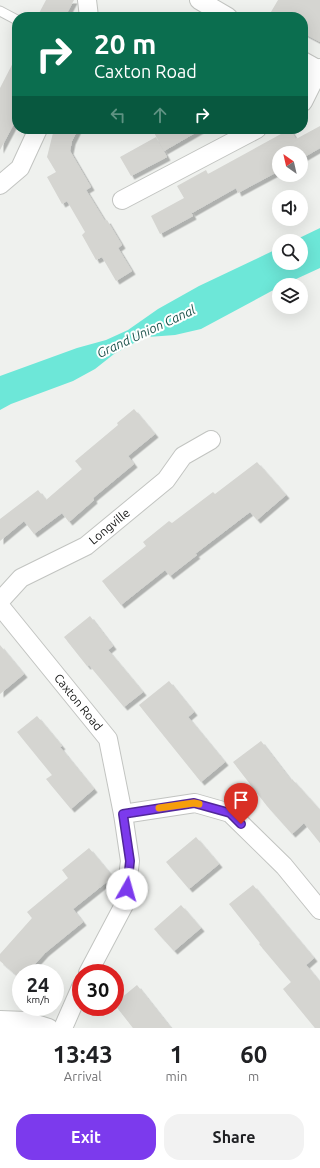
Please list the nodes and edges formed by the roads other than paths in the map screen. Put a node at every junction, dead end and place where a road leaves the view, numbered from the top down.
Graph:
1 (87, 0) edge
2 (199, 0) edge
3 (0, 11) edge
4 (88, 12) edge
5 (219, 12) edge
6 (12, 17) edge
7 (308, 64) edge
8 (319, 69) edge
9 (308, 92) edge
10 (36, 134) edge
11 (247, 134) edge
12 (0, 185) edge
13 (122, 200) dead end
14 (211, 440) dead end
15 (0, 601) edge
16 (0, 606) edge
17 (123, 814) junction
18 (320, 910) edge
19 (93, 964) edge
20 (72, 1008) edge
21 (0, 1020) edge
22 (50, 1028) edge
23 (63, 1028) edge

1 - 4 street
2 - 5 street
3 - 6 lane
7 - 8 street
8 - 9 street
10 - 12 street
11 - 13 street
14 - 15 street, Longville
16 - 17 street, Caxton Road
17 - 18 street
17 - 19 street, Caxton Road
20 - 23 street
21 - 22 street

